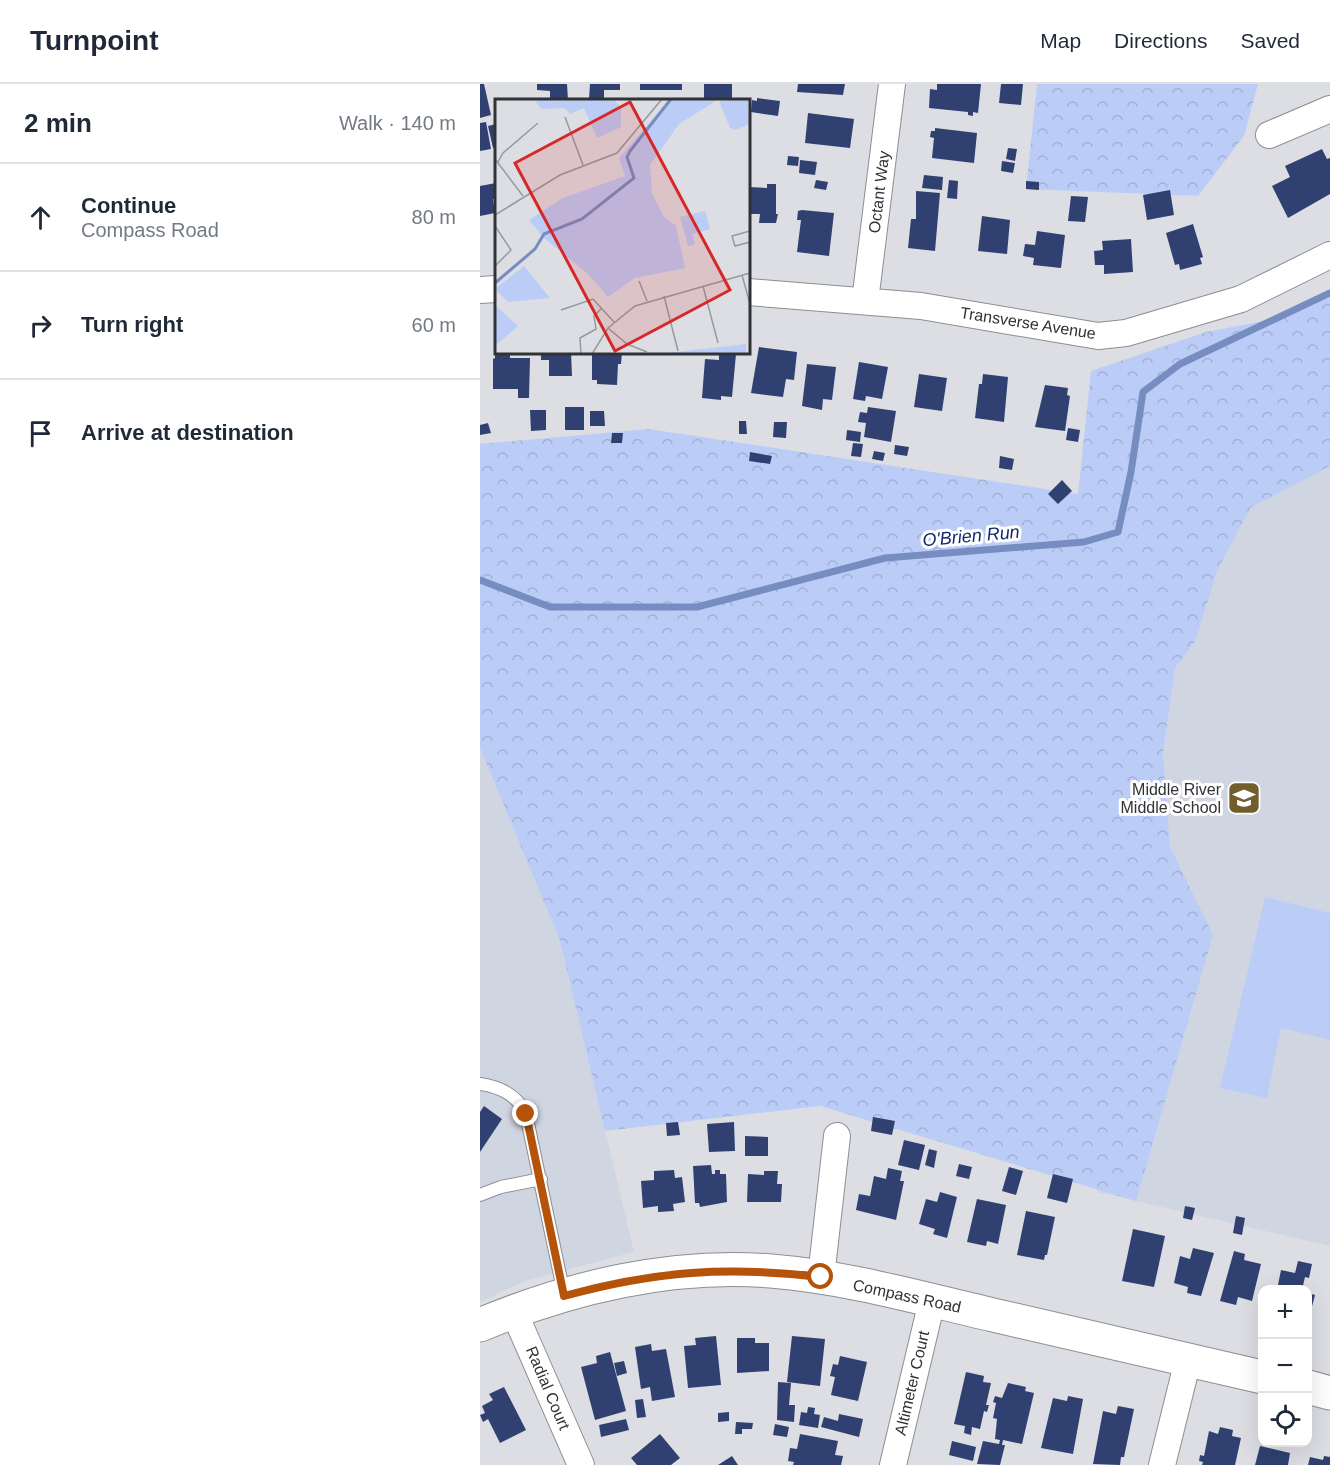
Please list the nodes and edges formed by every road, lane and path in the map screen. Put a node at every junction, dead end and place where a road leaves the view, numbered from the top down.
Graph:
1 (892, 84) edge
2 (1330, 109) edge
3 (1269, 135) dead end
4 (1330, 255) edge
5 (750, 292) edge
6 (865, 300) junction
7 (480, 1084) edge
8 (837, 1136) dead end
9 (541, 1179) junction
10 (480, 1196) edge
11 (821, 1277) junction
12 (564, 1296) junction
13 (932, 1301) junction
14 (514, 1312) junction
15 (480, 1325) edge
16 (1188, 1360) junction
17 (1258, 1376) edge
18 (1312, 1388) edge
19 (1330, 1393) edge
20 (580, 1465) edge
21 (893, 1465) edge
22 (1162, 1465) edge

1 - 6 street, Octant Way
2 - 3 street
4 - 6 street, Transverse Avenue
5 - 6 street, Transverse Avenue
7 - 9 lane
8 - 11 street
9 - 10 lane
9 - 12 lane
11 - 12 street, Compass Road
11 - 13 street, Compass Road
12 - 14 street, Compass Road
13 - 16 street, Compass Road
13 - 21 street, Altimeter Court
14 - 15 street, Compass Road
14 - 20 street, Radial Court
16 - 17 street, Compass Road
16 - 22 street
18 - 19 street

